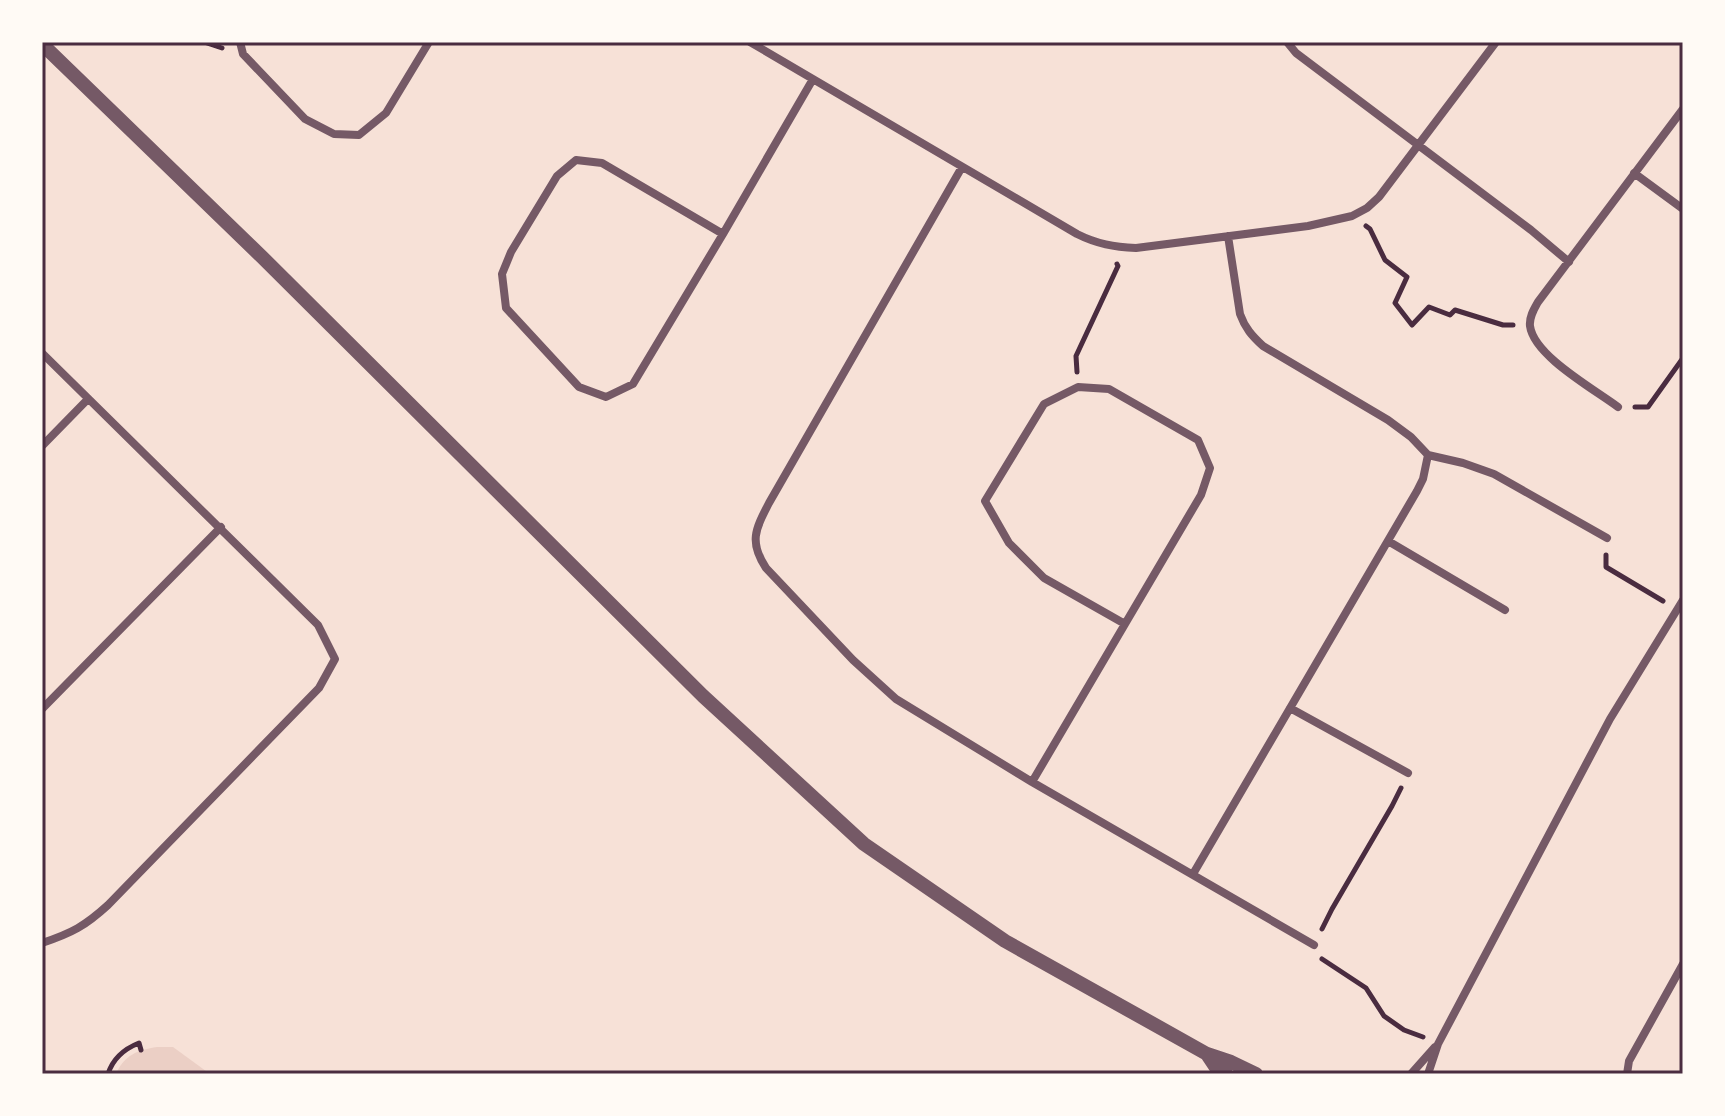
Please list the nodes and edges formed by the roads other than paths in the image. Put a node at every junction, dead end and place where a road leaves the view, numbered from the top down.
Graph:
1 (240, 42) edge
2 (429, 42) edge
3 (750, 42) edge
4 (1287, 42) edge
5 (1496, 42) edge
6 (42, 44) edge
7 (813, 79) junction
8 (1683, 109) edge
9 (1419, 145) junction
10 (962, 167) junction
11 (1634, 173) junction
12 (1683, 209) edge
13 (723, 234) junction
14 (1228, 236) junction
15 (1569, 262) junction
16 (42, 353) edge
17 (88, 399) junction
18 (1618, 407) road end
19 (42, 446) edge
20 (1428, 455) junction
21 (221, 527) junction
22 (1607, 538) road end
23 (1388, 541) junction
24 (1683, 600) edge
25 (1505, 610) dead end
26 (1125, 624) junction
27 (1290, 708) junction
28 (42, 709) edge
29 (1408, 773) road end
30 (1032, 782) junction
31 (1193, 874) junction
32 (42, 943) edge
33 (1314, 945) road end
34 (1683, 964) edge
35 (1438, 1044) junction
36 (1207, 1054) junction
37 (1226, 1074) edge
38 (1256, 1074) edge
39 (1411, 1074) edge
40 (1428, 1074) edge
41 (1627, 1074) edge

1 - 2 street
3 - 7 street
4 - 9 street
5 - 9 street
6 - 36 street
7 - 10 street
7 - 13 street
8 - 11 street
9 - 14 street
9 - 15 street
10 - 14 street
10 - 30 street
11 - 12 street
11 - 15 street
13 - 13 street
14 - 20 street
15 - 18 street
16 - 17 street
17 - 19 street
17 - 21 street
20 - 22 street
20 - 23 street
21 - 28 street
21 - 32 street
23 - 25 street
23 - 27 street
24 - 35 street
26 - 26 street
26 - 30 street
27 - 29 street
27 - 31 street
30 - 31 street
31 - 33 street
34 - 41 street
35 - 39 street
35 - 40 street
36 - 37 street
36 - 38 street

